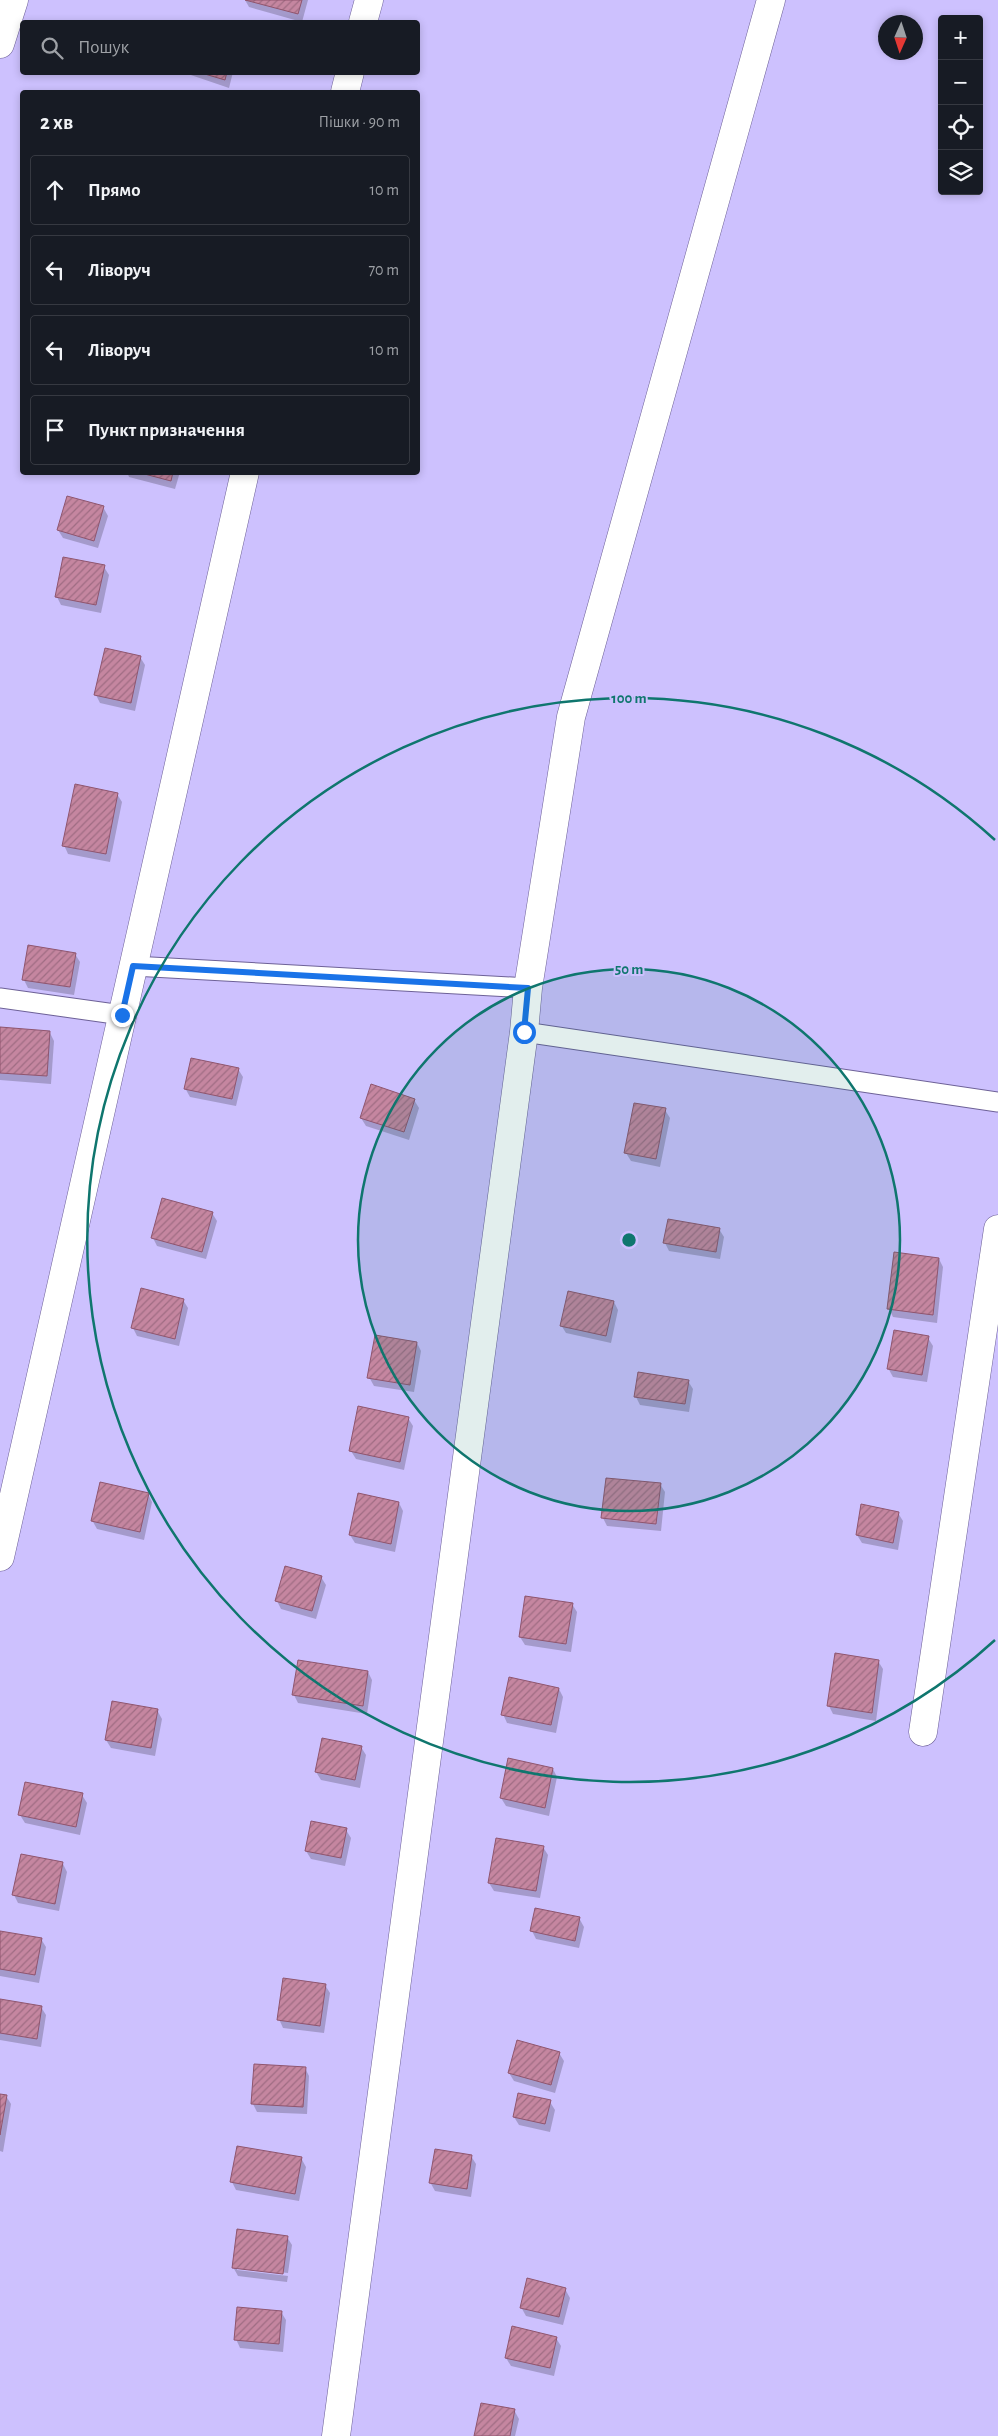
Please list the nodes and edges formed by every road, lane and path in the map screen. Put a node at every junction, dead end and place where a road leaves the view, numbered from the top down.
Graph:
1 (14, 0) edge
2 (369, 0) edge
3 (771, 0) edge
4 (364, 20) edge
5 (0, 44) edge
6 (349, 75) edge
7 (346, 90) edge
8 (244, 475) edge
9 (133, 966) junction
10 (528, 988) junction
11 (0, 998) edge
12 (122, 1015) junction
13 (524, 1032) junction
14 (998, 1102) edge
15 (998, 1229) edge
16 (0, 1557) edge
17 (924, 1732) dead end
18 (336, 2436) edge

1 - 5 street
2 - 4 street
3 - 10 street
6 - 7 street
8 - 9 street
9 - 10 lane
9 - 12 street
10 - 13 street
11 - 12 lane
12 - 16 street
13 - 14 lane
13 - 18 street
15 - 17 street

